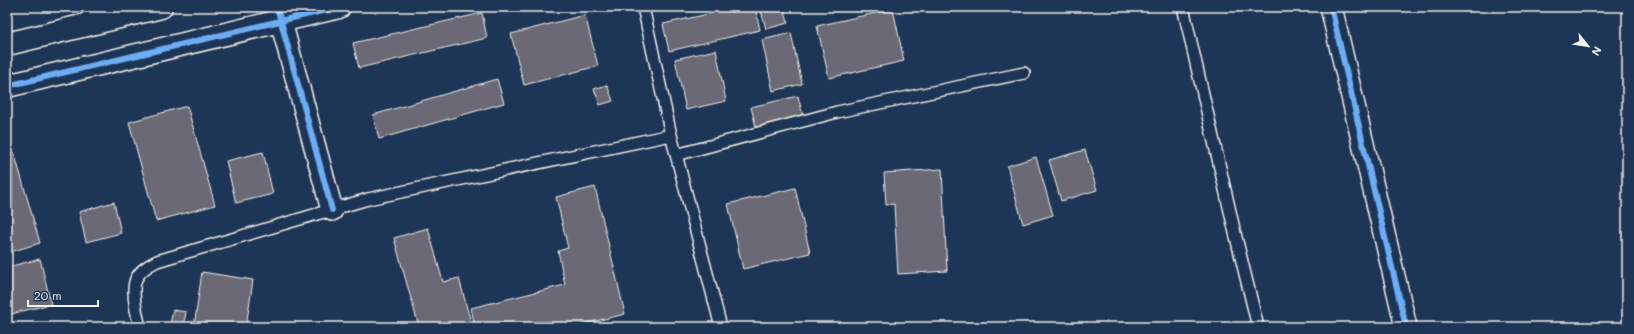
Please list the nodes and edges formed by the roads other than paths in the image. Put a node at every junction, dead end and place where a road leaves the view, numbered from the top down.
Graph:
1 (104, 7) edge
2 (161, 7) edge
3 (339, 7) edge
4 (643, 7) edge
5 (1184, 7) edge
6 (1331, 7) edge
7 (278, 14) edge
8 (85, 26) junction
9 (7, 44) edge
10 (1024, 73) dead end
11 (7, 86) edge
12 (671, 135) junction
13 (676, 155) junction
14 (332, 210) junction
15 (140, 327) edge
16 (721, 327) edge
17 (1258, 327) edge
18 (1406, 327) edge

1 - 8 street
2 - 8 street
3 - 7 street
4 - 12 lane
5 - 17 lane
6 - 18 street
7 - 11 street
7 - 14 street
8 - 9 street
10 - 13 lane
12 - 13 lane
12 - 14 lane
13 - 16 lane
14 - 15 lane

